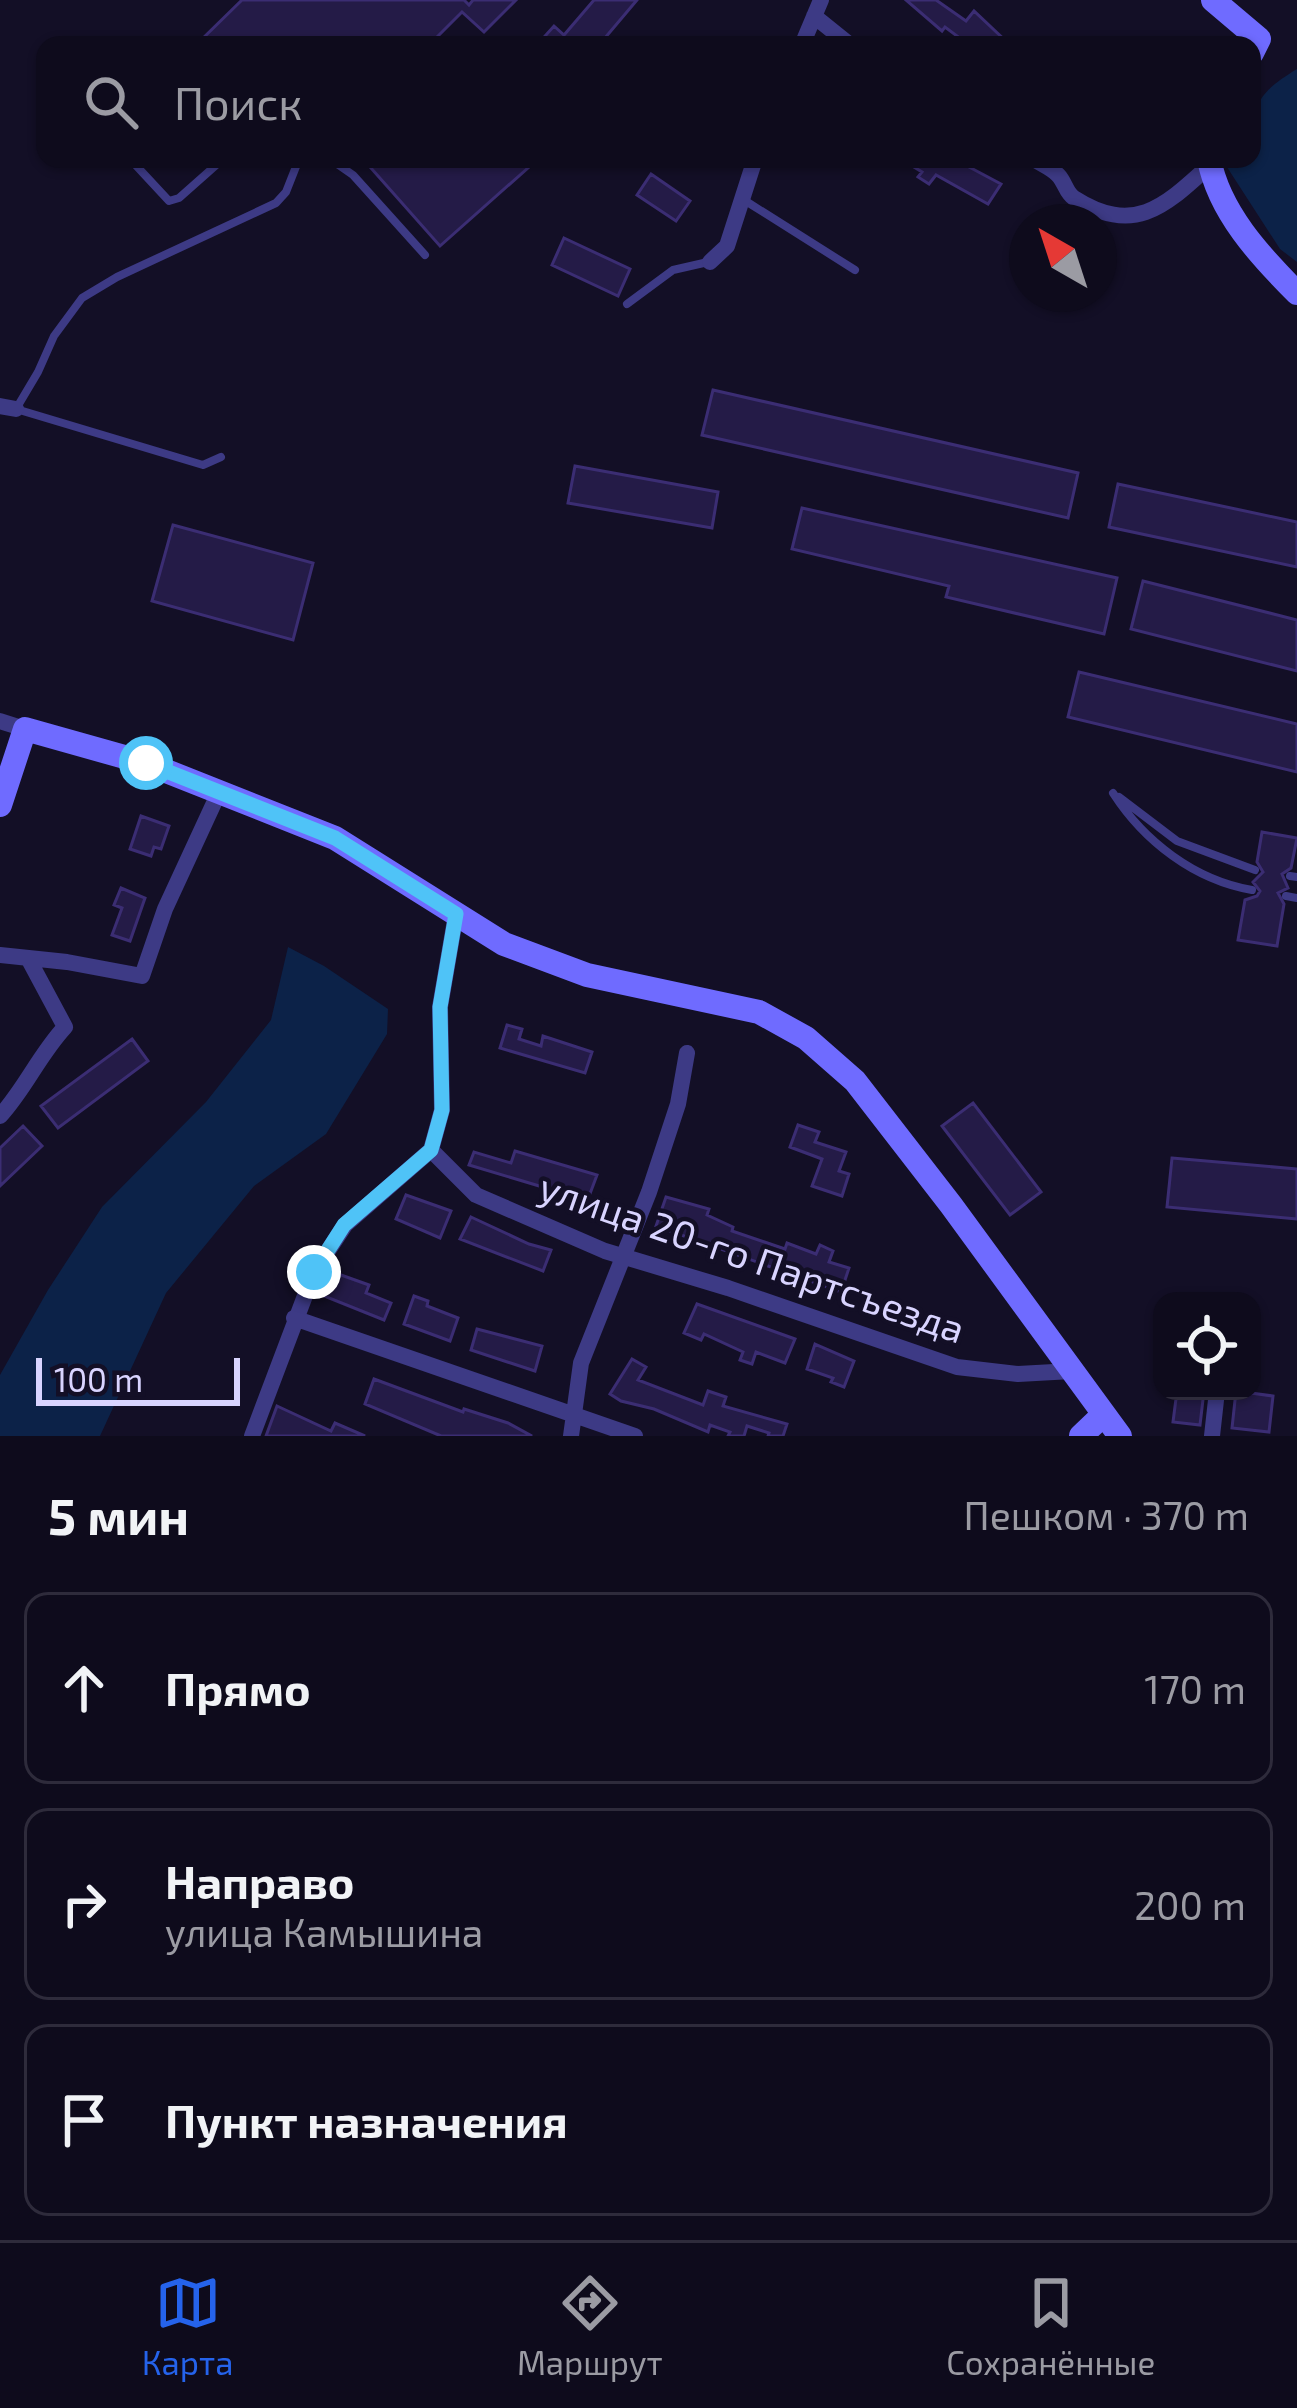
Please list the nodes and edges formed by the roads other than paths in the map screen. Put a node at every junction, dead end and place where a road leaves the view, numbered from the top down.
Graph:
1 (1213, 0) edge
2 (818, 8) edge
3 (806, 36) edge
4 (842, 36) edge
5 (1255, 36) edge
6 (138, 168) edge
7 (213, 168) edge
8 (295, 168) edge
9 (342, 168) edge
10 (752, 168) edge
11 (1049, 168) edge
12 (1204, 168) edge
13 (1213, 168) edge
14 (742, 199) junction
15 (425, 255) dead end
16 (710, 262) joint
17 (855, 269) dead end
18 (1297, 292) edge
19 (627, 304) dead end
20 (8, 407) edge
21 (221, 458) dead end
22 (0, 721) edge
23 (25, 729) junction
24 (220, 790) junction
25 (0, 805) edge
26 (1256, 870) dead end
27 (1252, 890) dead end
28 (456, 914) junction
29 (0, 955) edge
30 (28, 958) junction
31 (687, 1053) dead end
32 (0, 1116) edge
33 (431, 1150) junction
34 (622, 1256) junction
35 (295, 1318) junction
36 (1072, 1371) junction
37 (1215, 1400) edge
38 (574, 1414) junction
39 (1103, 1414) junction
40 (251, 1436) edge
41 (571, 1436) edge
42 (634, 1436) edge
43 (1081, 1436) edge
44 (1120, 1436) edge
45 (1212, 1436) edge

1 - 5 street
2 - 3 street
2 - 4 street
6 - 7 lane
8 - 20 lane
9 - 15 lane
10 - 14 street
11 - 12 street
13 - 18 street
14 - 16 street
14 - 17 lane
16 - 19 lane
20 - 21 lane
22 - 23 street
23 - 24 street
23 - 25 street
24 - 28 street
24 - 30 street
26 - 27 lane
28 - 33 street
28 - 36 street
29 - 30 street
30 - 32 street
31 - 34 street
33 - 34 street, улица 20-го Партсъезда
33 - 35 street
34 - 36 street, улица 20-го Партсъезда
34 - 38 street
35 - 38 street
35 - 40 street
36 - 39 street
37 - 45 street
38 - 41 street
38 - 42 street
39 - 43 street
39 - 44 street

